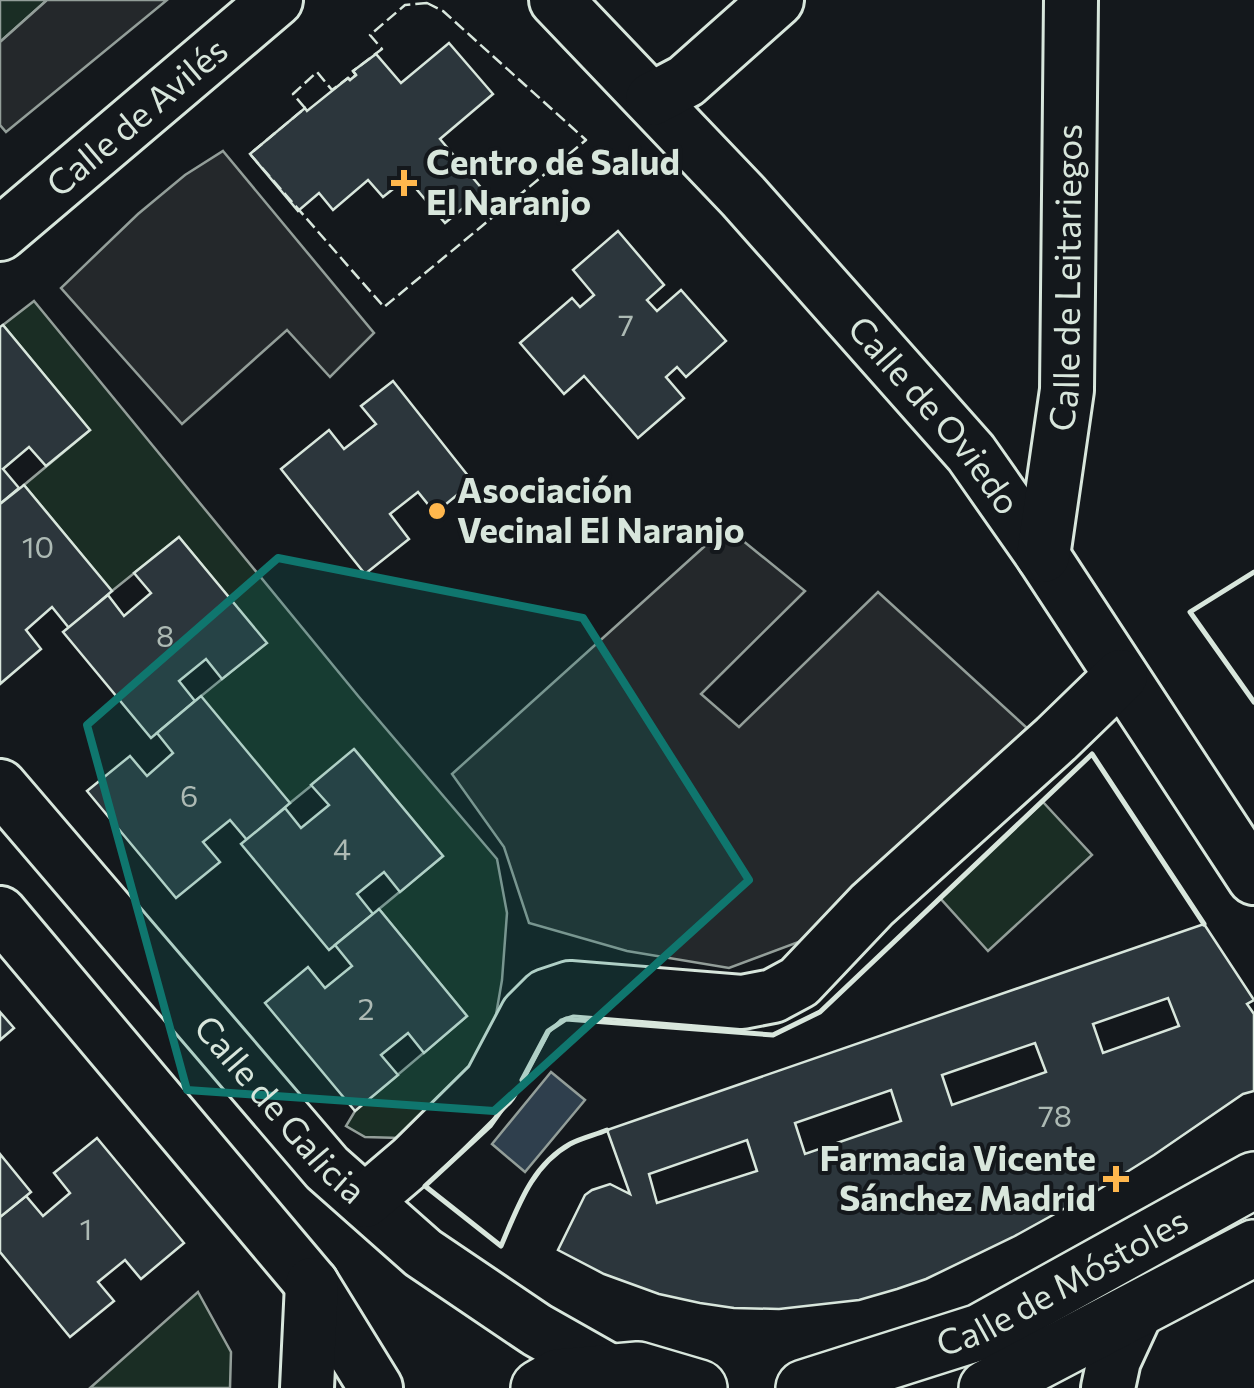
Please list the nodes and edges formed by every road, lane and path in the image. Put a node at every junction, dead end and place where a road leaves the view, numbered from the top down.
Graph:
1 (276, 0) edge
2 (556, 0) edge
3 (777, 0) edge
4 (1071, 0) edge
5 (652, 99) junction
6 (0, 234) edge
7 (1042, 556) junction
8 (1122, 676) junction
9 (0, 786) edge
10 (1254, 878) edge
11 (0, 914) edge
12 (1254, 1180) edge
13 (365, 1201) junction
14 (1254, 1248) edge
15 (312, 1284) junction
16 (1138, 1308) junction
17 (613, 1373) junction
18 (307, 1388) edge
19 (376, 1388) edge
20 (539, 1388) edge
21 (699, 1388) edge
22 (804, 1388) edge
23 (987, 1388) edge
24 (1108, 1388) edge

1 - 6 street, Calle de Avilés
2 - 5 street, Calle de Oviedo
3 - 5 street
4 - 7 street, Calle de Leitariegos
5 - 7 street, Calle de Oviedo
7 - 8 street, Calle de Oviedo
8 - 10 street, Calle de Oviedo
8 - 13 street
9 - 13 street, Calle de Galicia
11 - 15 street
12 - 22 main road, Calle de Móstoles
13 - 17 street, Calle de Galicia
14 - 16 main road, Calle de Móstoles
15 - 18 street
15 - 19 street
16 - 23 main road, Calle de Móstoles
16 - 24 street
17 - 20 main road
17 - 21 main road

